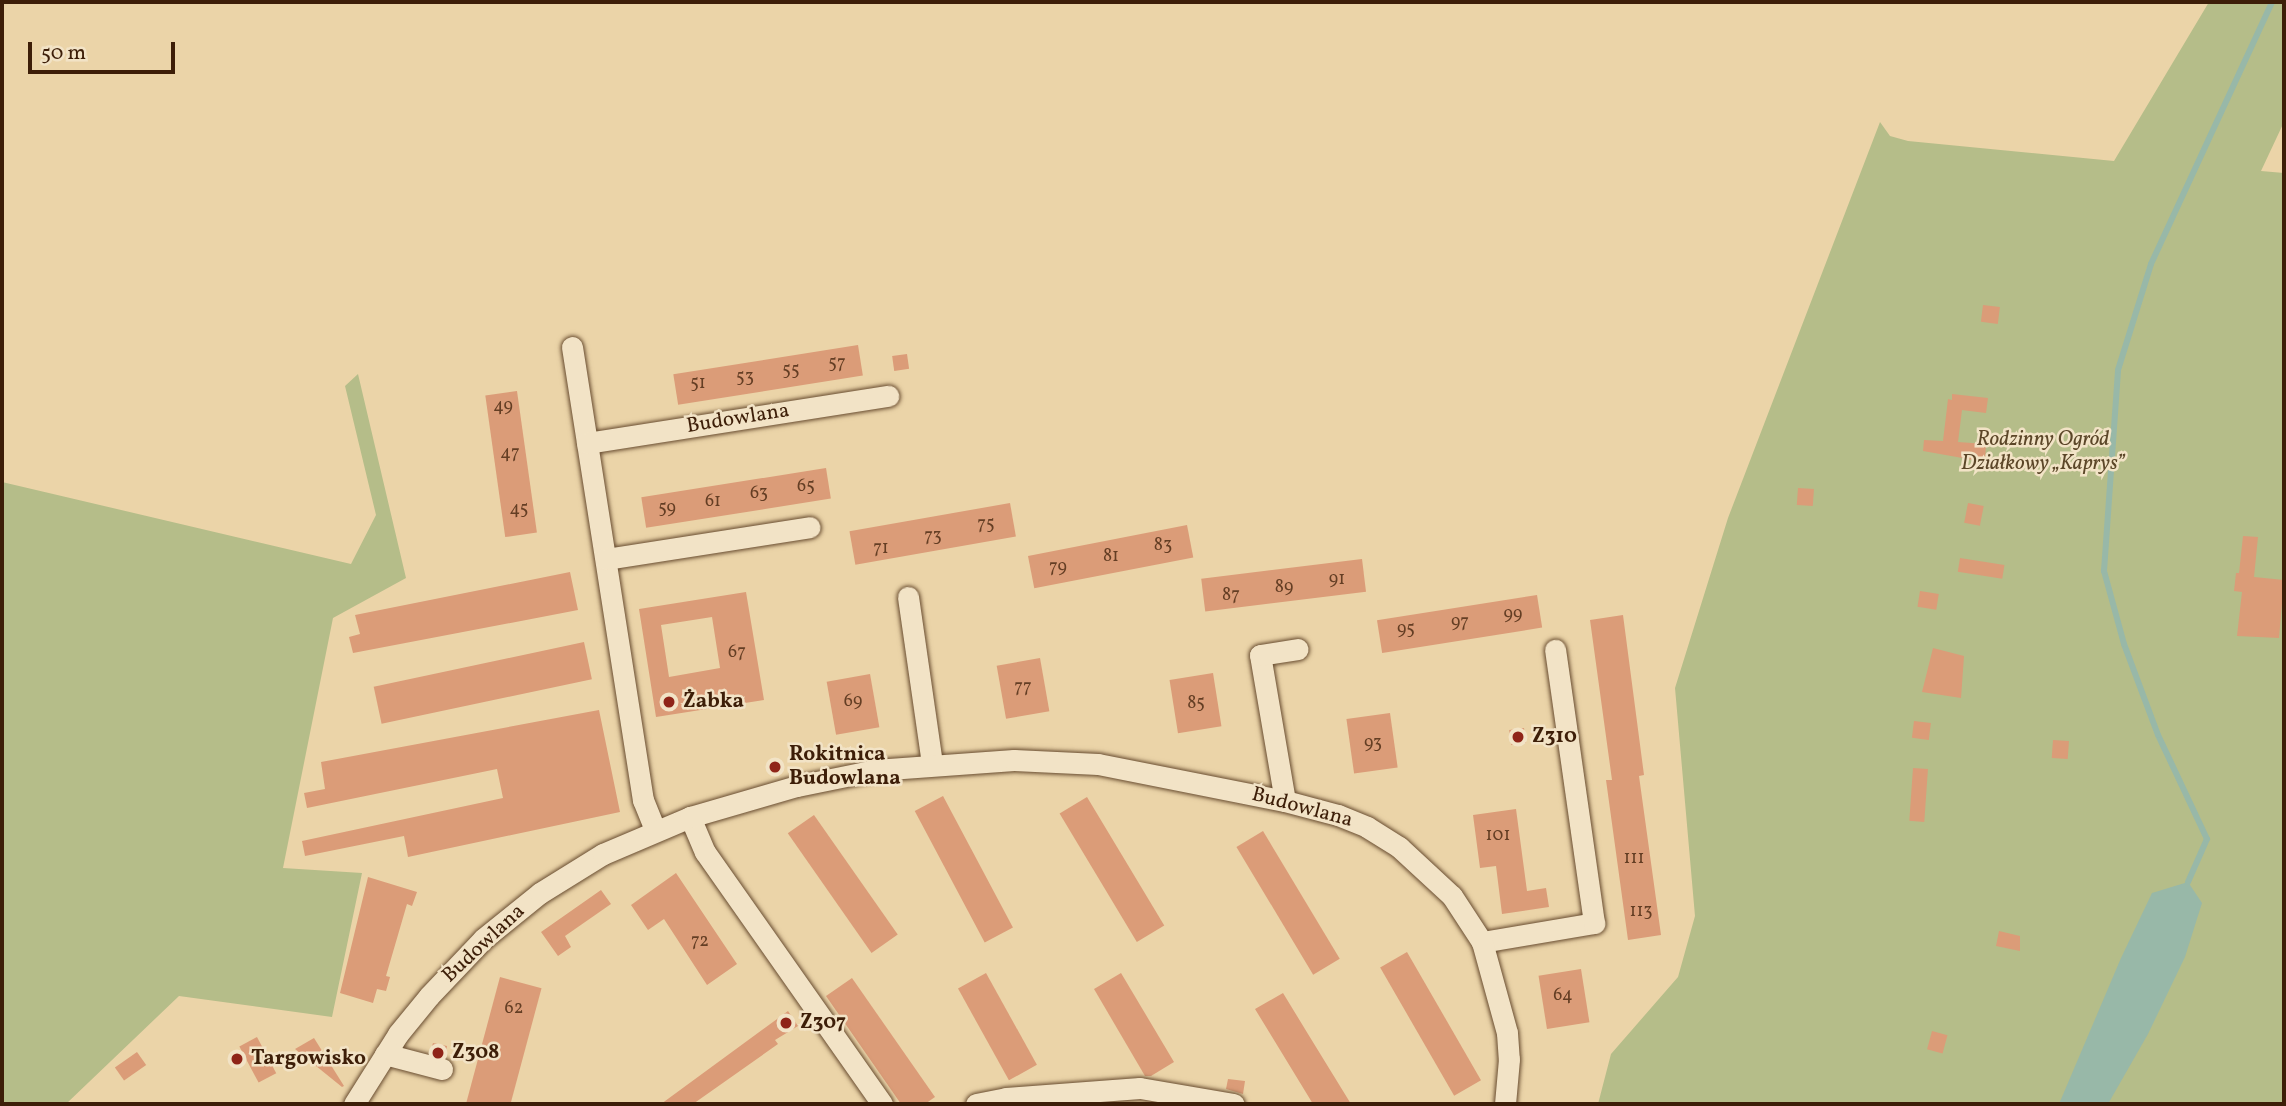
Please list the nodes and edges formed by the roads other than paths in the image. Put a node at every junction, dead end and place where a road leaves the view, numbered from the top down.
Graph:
1 (572, 347) dead end
2 (888, 396) dead end
3 (587, 443) junction
4 (810, 527) dead end
5 (606, 559) junction
6 (908, 597) dead end
7 (1298, 649) dead end
8 (1555, 650) dead end
9 (932, 764) junction
10 (1285, 801) junction
11 (690, 817) junction
12 (656, 830) junction
13 (1482, 942) junction
14 (385, 1054) junction
15 (442, 1069) dead end
16 (354, 1104) edge
17 (882, 1104) edge
18 (976, 1104) edge
19 (1234, 1104) edge
20 (1505, 1104) edge

1 - 3 street
2 - 3 street, Budowlana
3 - 5 street
4 - 5 street
5 - 12 street
6 - 9 street
7 - 10 street
8 - 13 street
9 - 10 street, Budowlana
9 - 11 street, Budowlana
10 - 13 street, Budowlana
11 - 12 street, Budowlana
11 - 17 street
12 - 14 street, Budowlana
13 - 20 street, Budowlana
14 - 15 street
14 - 16 street, Budowlana
18 - 19 street

